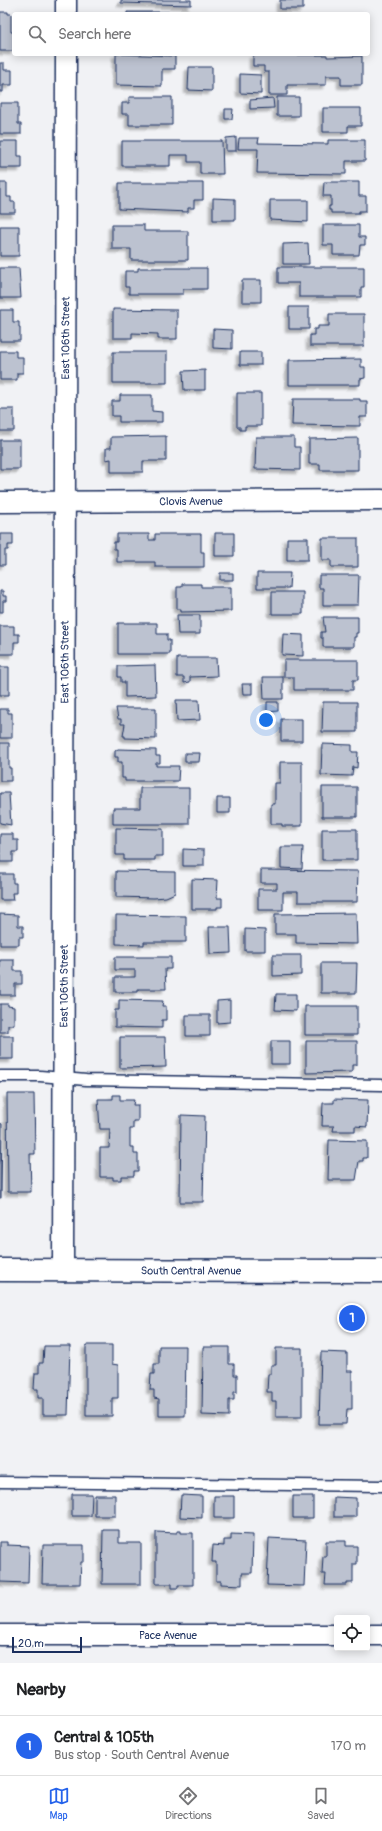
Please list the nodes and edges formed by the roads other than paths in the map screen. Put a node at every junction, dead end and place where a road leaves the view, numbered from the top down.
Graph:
1 (66, 0) edge
2 (66, 12) edge
3 (66, 56) edge
4 (382, 500) edge
5 (0, 502) edge
6 (64, 502) junction
7 (0, 1076) edge
8 (63, 1078) junction
9 (382, 1085) edge
10 (0, 1270) edge
11 (63, 1271) junction
12 (382, 1271) edge
13 (0, 1482) edge
14 (382, 1486) edge
15 (0, 1635) edge
16 (334, 1635) edge
17 (370, 1635) edge
18 (382, 1635) edge

1 - 2 street
3 - 6 street, East 106th Street
4 - 6 street, Clovis Avenue
5 - 6 street, Clovis Avenue
6 - 8 street, East 106th Street
7 - 8 lane
8 - 9 lane
8 - 11 street, East 106th Street
10 - 11 main road, South Central Avenue
11 - 12 main road, South Central Avenue
13 - 14 lane
15 - 16 street, Pace Avenue
17 - 18 street

